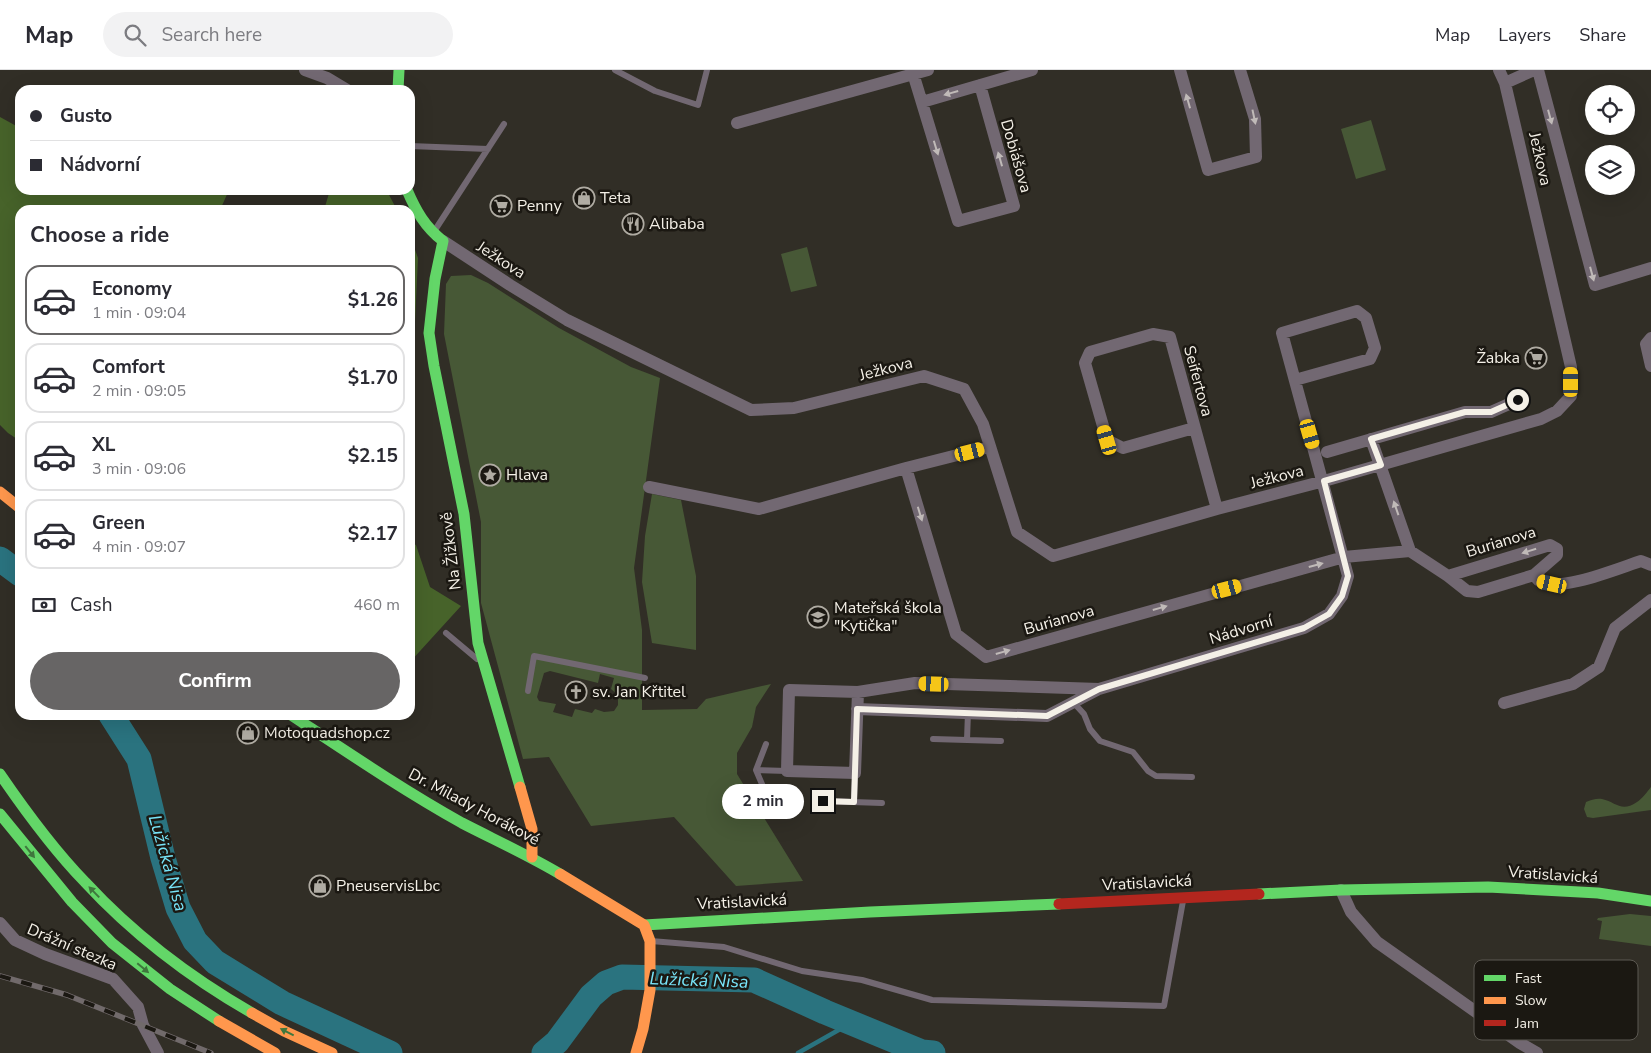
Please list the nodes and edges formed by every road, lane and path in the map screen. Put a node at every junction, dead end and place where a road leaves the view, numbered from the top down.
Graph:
1 (305, 70) edge
2 (399, 70) edge
3 (615, 70) edge
4 (706, 70) edge
5 (928, 70) edge
6 (1032, 70) edge
7 (1180, 70) edge
8 (1240, 70) edge
9 (1498, 70) edge
10 (1534, 70) edge
11 (1538, 70) edge
12 (913, 72) edge
13 (1505, 83) junction
14 (339, 85) edge
15 (398, 85) edge
16 (980, 85) junction
17 (922, 102) junction
18 (737, 123) dead end
19 (504, 124) dead end
20 (415, 146) edge
21 (488, 149) junction
22 (415, 209) edge
23 (438, 237) junction
24 (1651, 268) edge
25 (1651, 338) edge
26 (1651, 366) edge
27 (1295, 380) junction
28 (1518, 400) dead end
29 (1194, 428) junction
30 (1371, 439) junction
31 (989, 447) junction
32 (1326, 452) dead end
33 (1381, 465) junction
34 (906, 468) junction
35 (1324, 481) junction
36 (649, 487) dead end
37 (0, 492) edge
38 (15, 504) edge
39 (1216, 509) junction
40 (1410, 551) junction
41 (1344, 557) junction
42 (1651, 565) edge
43 (1534, 575) junction
44 (1448, 576) junction
45 (1651, 600) edge
46 (446, 633) dead end
47 (484, 664) junction
48 (645, 678) dead end
49 (1099, 689) junction
50 (528, 691) dead end
51 (858, 692) junction
52 (1074, 702) junction
53 (1504, 703) dead end
54 (857, 709) junction
55 (968, 712) junction
56 (299, 720) edge
57 (933, 739) dead end
58 (967, 740) junction
59 (1001, 741) dead end
60 (766, 744) dead end
61 (756, 770) junction
62 (786, 772) junction
63 (855, 773) junction
64 (0, 774) edge
65 (1192, 777) dead end
66 (823, 801) dead end
67 (854, 802) junction
68 (882, 803) dead end
69 (773, 810) dead end
70 (0, 814) edge
71 (532, 857) junction
72 (1341, 890) junction
73 (1183, 898) junction
74 (1651, 901) edge
75 (0, 923) edge
76 (644, 925) junction
77 (650, 941) junction
78 (1474, 1011) edge
79 (1516, 1040) edge
80 (158, 1053) edge
81 (275, 1053) edge
82 (332, 1053) edge
83 (636, 1053) edge
84 (1537, 1053) edge

1 - 14 street
2 - 15 main road
3 - 4 lane
5 - 12 street
6 - 16 street
8 -> 7 street
9 - 13 street
10 - 13 street
11 -> 24 street
12 - 17 street, Dobiášova
12 - 18 street
13 - 33 street, Ježkova
16 -> 17 street
17 -> 16 street, Dobiášova
19 - 21 lane
20 - 21 lane
21 - 23 lane
22 - 23 main road
23 - 31 street, Ježkova
23 - 47 main road, Na Žižkově
25 - 26 street
27 - 27 street
27 - 35 street
28 - 30 street
29 - 29 street, Seifertova
29 - 39 street, Seifertova
30 - 32 street
30 - 33 street
31 - 34 street
31 - 39 street, Ježkova
33 - 35 street, Ježkova
40 -> 33 street
34 - 36 street
34 -> 41 street, Burianova
35 - 39 street, Ježkova
35 - 41 street
37 - 38 main road
40 - 41 street, Burianova
40 - 44 street, Burianova
41 - 49 street, Nádvorní
42 - 43 street
43 - 44 street, Burianova
43 -> 44 street, Burianova
45 - 53 street
46 - 47 lane
47 - 71 main road, Na Žižkově
48 - 50 lane
49 - 51 street, Nádvorní
49 - 52 street, Nádvorní
51 - 54 street
51 - 62 street, Nádvorní
52 - 55 street, Nádvorní
52 - 65 lane
54 - 55 street, Nádvorní
54 - 63 street
55 - 58 lane
56 - 71 main road, Dr. Milady Horákové
57 - 58 lane
58 - 59 lane
60 - 61 lane
61 - 62 lane
61 - 69 lane
62 - 63 street
63 - 67 lane
82 -> 64 main road
66 - 67 lane
67 - 68 lane
70 -> 81 main road
71 - 76 main road, Dr. Milady Horákové
72 - 73 main road, Vratislavická
72 - 74 main road, Vratislavická
72 - 78 street
73 - 76 main road, Vratislavická
73 - 77 lane
75 - 80 street, Drážní stezka
76 - 77 main road
77 - 83 main road
79 - 84 street

